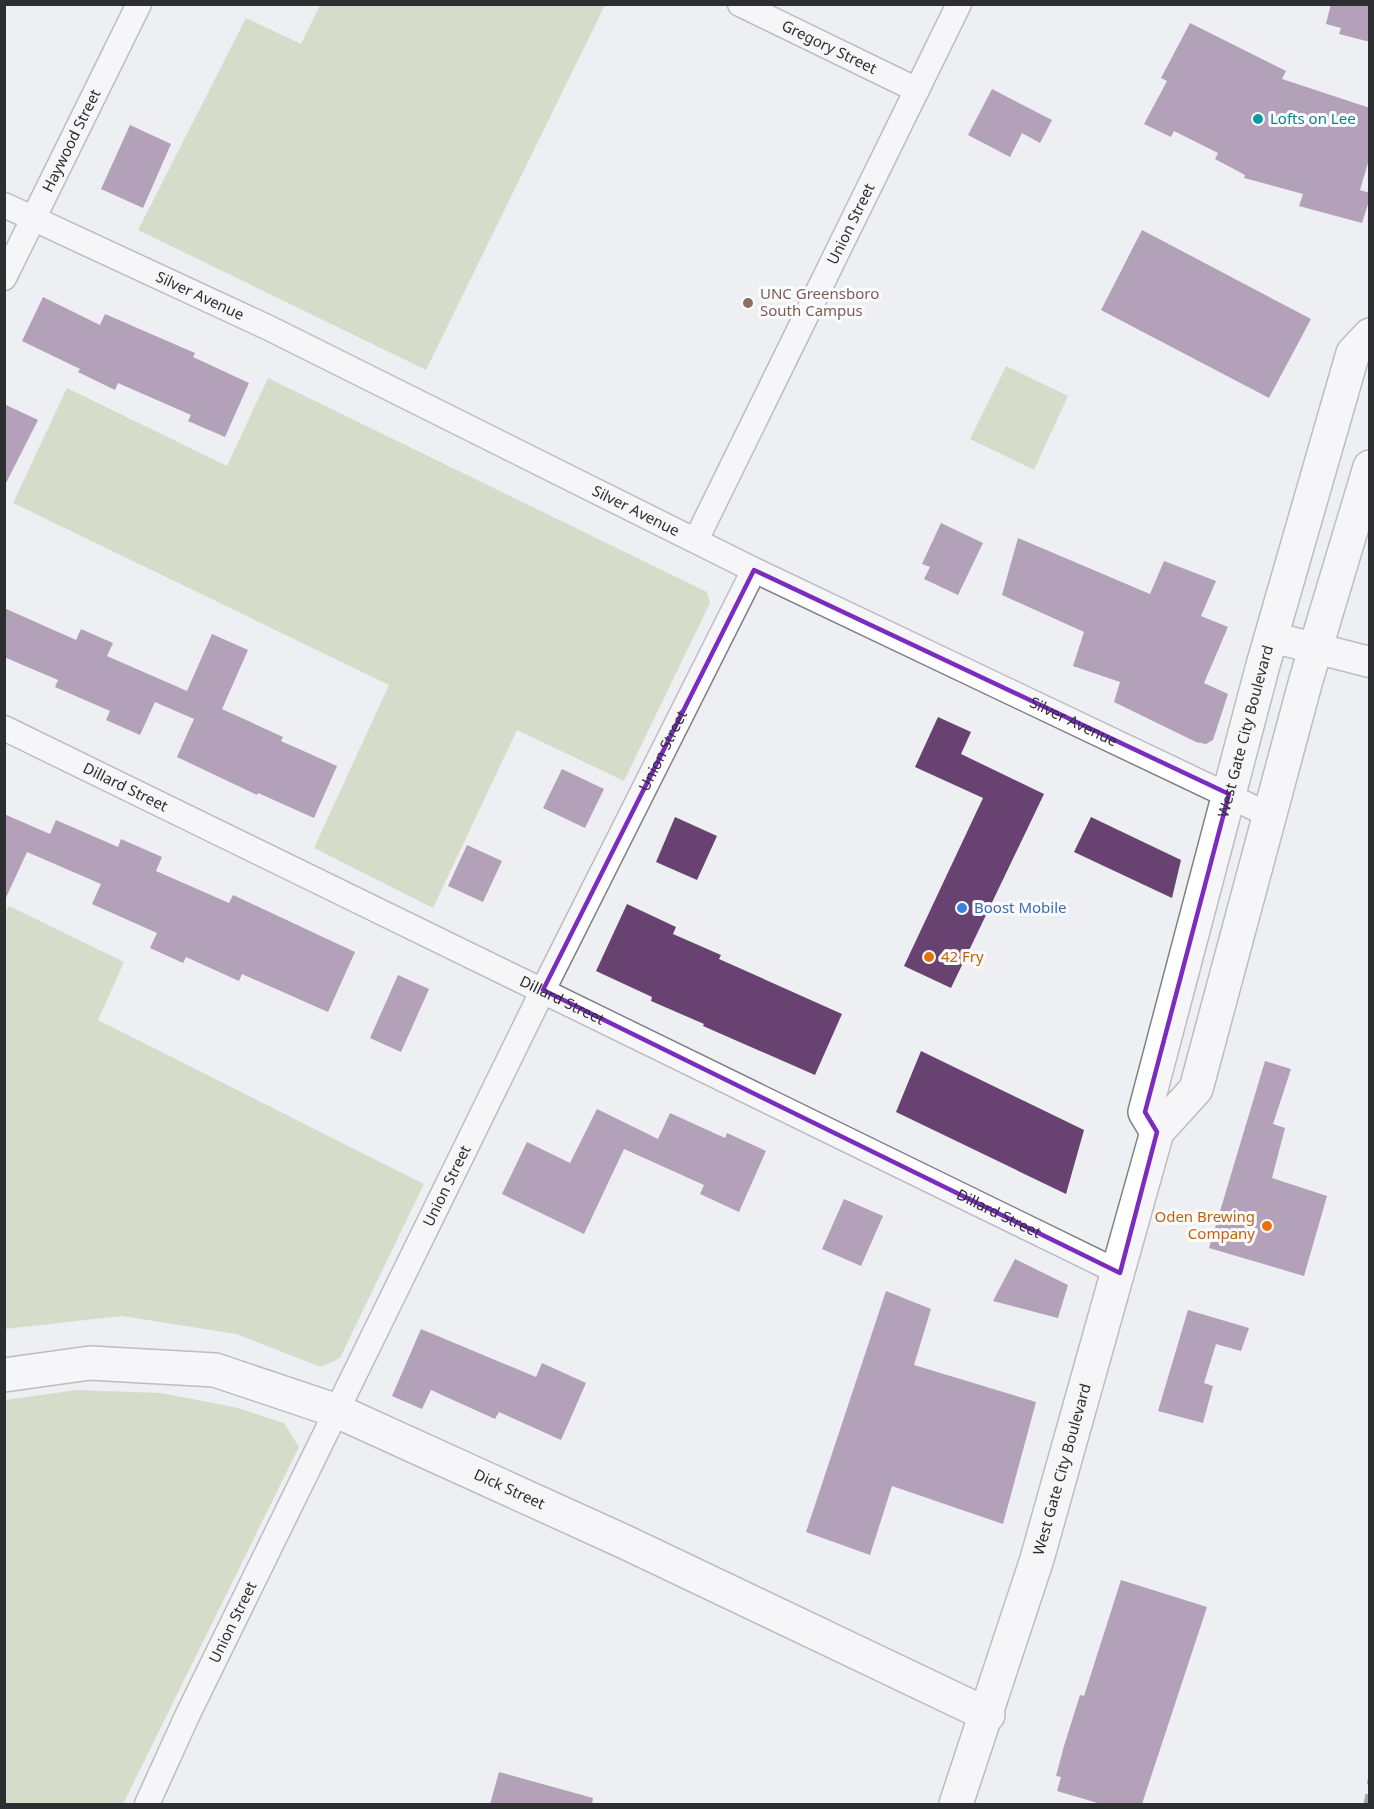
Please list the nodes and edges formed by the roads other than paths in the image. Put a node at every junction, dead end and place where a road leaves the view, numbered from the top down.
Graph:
1 (140, 4) edge
2 (740, 4) edge
3 (959, 4) edge
4 (917, 90) junction
5 (4, 205) edge
6 (33, 219) junction
7 (4, 278) edge
8 (1370, 335) edge
9 (1370, 467) edge
10 (696, 540) junction
11 (754, 570) junction
12 (1271, 637) junction
13 (1315, 650) junction
14 (1370, 662) edge
15 (4, 728) edge
16 (1229, 794) junction
17 (1269, 814) junction
18 (543, 990) junction
19 (1158, 1132) junction
20 (1120, 1273) junction
21 (4, 1375) edge
22 (337, 1411) junction
23 (988, 1714) junction
24 (147, 1804) edge
25 (956, 1804) edge

1 - 6 street, Haywood Street
2 - 4 street, Gregory Street
3 - 4 street, Union Street
4 - 10 street, Union Street
5 - 6 street, Silver Avenue
6 - 7 street, Haywood Street
6 - 10 street, Silver Avenue
8 - 12 main road, West Gate City Boulevard
9 - 13 main road, West Gate City Boulevard
10 - 11 street, Silver Avenue
11 - 16 street, Silver Avenue
11 - 18 street, Union Street
12 - 13 street
12 - 16 main road, West Gate City Boulevard
13 - 14 street
13 - 17 main road, West Gate City Boulevard
15 - 18 street, Dillard Street
16 - 17 street, Silver Avenue
16 - 19 main road, West Gate City Boulevard
17 - 19 main road, West Gate City Boulevard
18 - 20 street, Dillard Street
18 - 22 street, Union Street
19 - 20 main road, West Gate City Boulevard
20 - 23 main road, West Gate City Boulevard
21 - 22 main road, Dick Street
22 - 23 main road, Dick Street
22 - 24 street, Union Street
23 - 25 main road, West Gate City Boulevard

